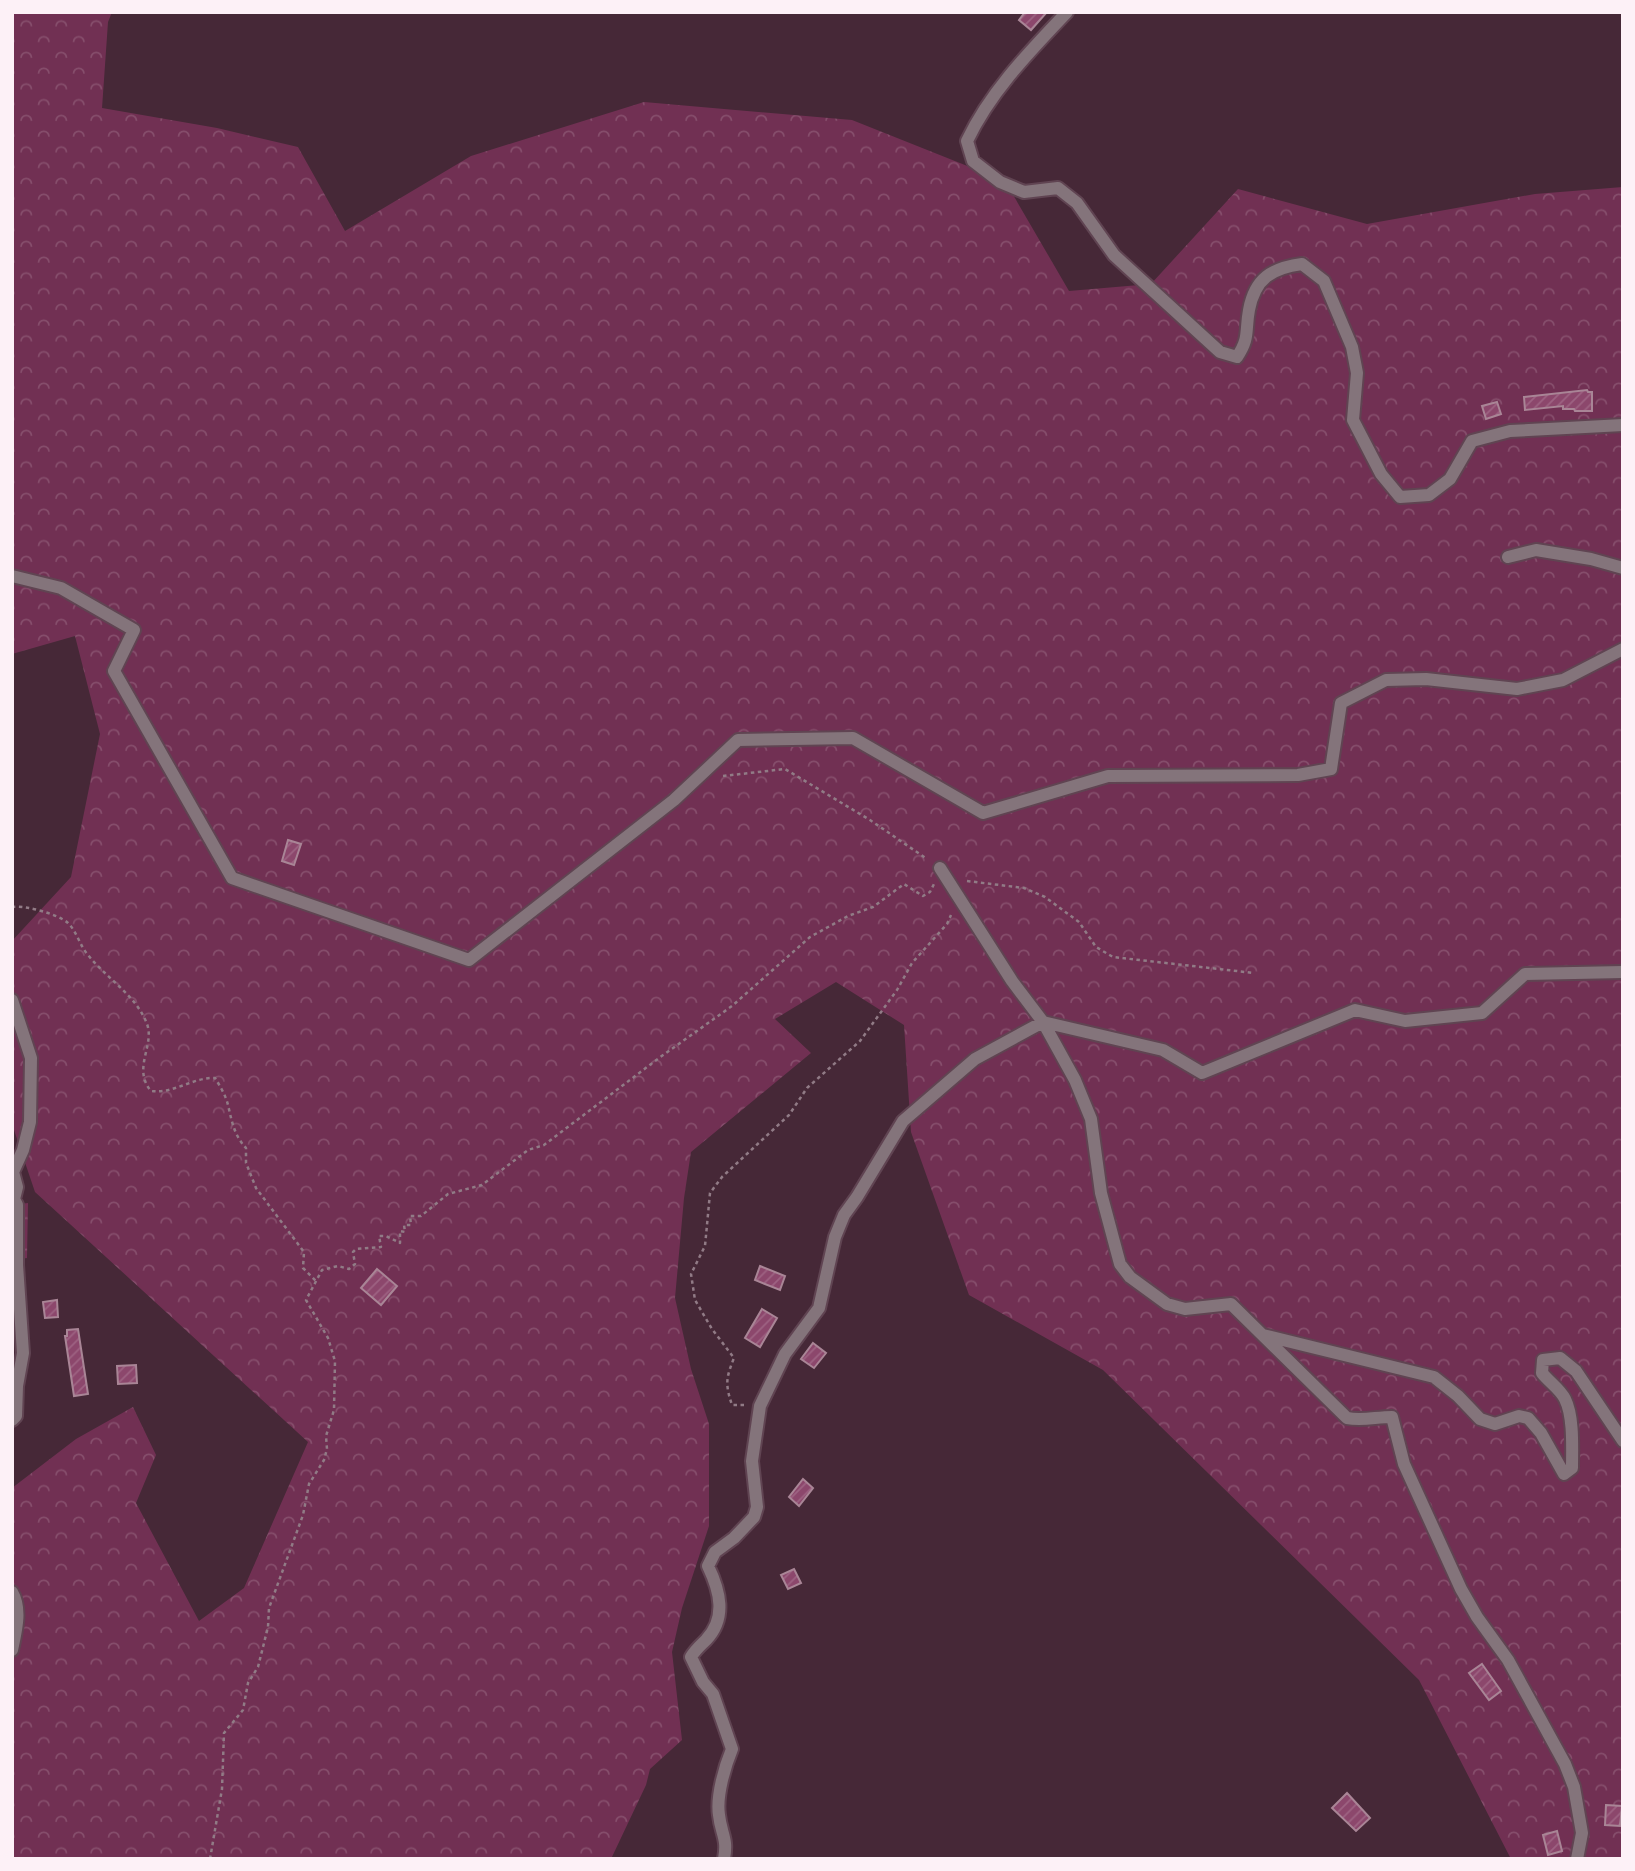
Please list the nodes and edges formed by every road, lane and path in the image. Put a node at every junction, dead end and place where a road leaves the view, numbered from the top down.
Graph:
1 (1067, 12) edge
2 (1623, 425) edge
3 (1508, 557) dead end
4 (1623, 568) edge
5 (12, 576) edge
6 (1623, 649) edge
7 (695, 780) junction
8 (940, 868) junction
9 (12, 907) edge
10 (953, 910) dead end
11 (1623, 972) edge
12 (1254, 974) dead end
13 (12, 1000) edge
14 (1043, 1022) junction
15 (316, 1281) junction
16 (1262, 1335) junction
17 (744, 1405) dead end
18 (12, 1420) edge
19 (1623, 1441) edge
20 (12, 1592) edge
21 (12, 1650) edge
22 (210, 1859) edge
23 (724, 1859) edge
24 (1577, 1859) edge

1 - 2 street
3 - 4 street
5 - 7 street
6 - 7 street
7 - 8 path
8 - 12 path
8 - 14 street
8 - 15 path
9 - 15 path
10 - 17 path
11 - 14 street
13 - 18 street
14 - 16 street
14 - 23 street
15 - 22 path
16 - 19 street
16 - 24 street
20 - 21 street

